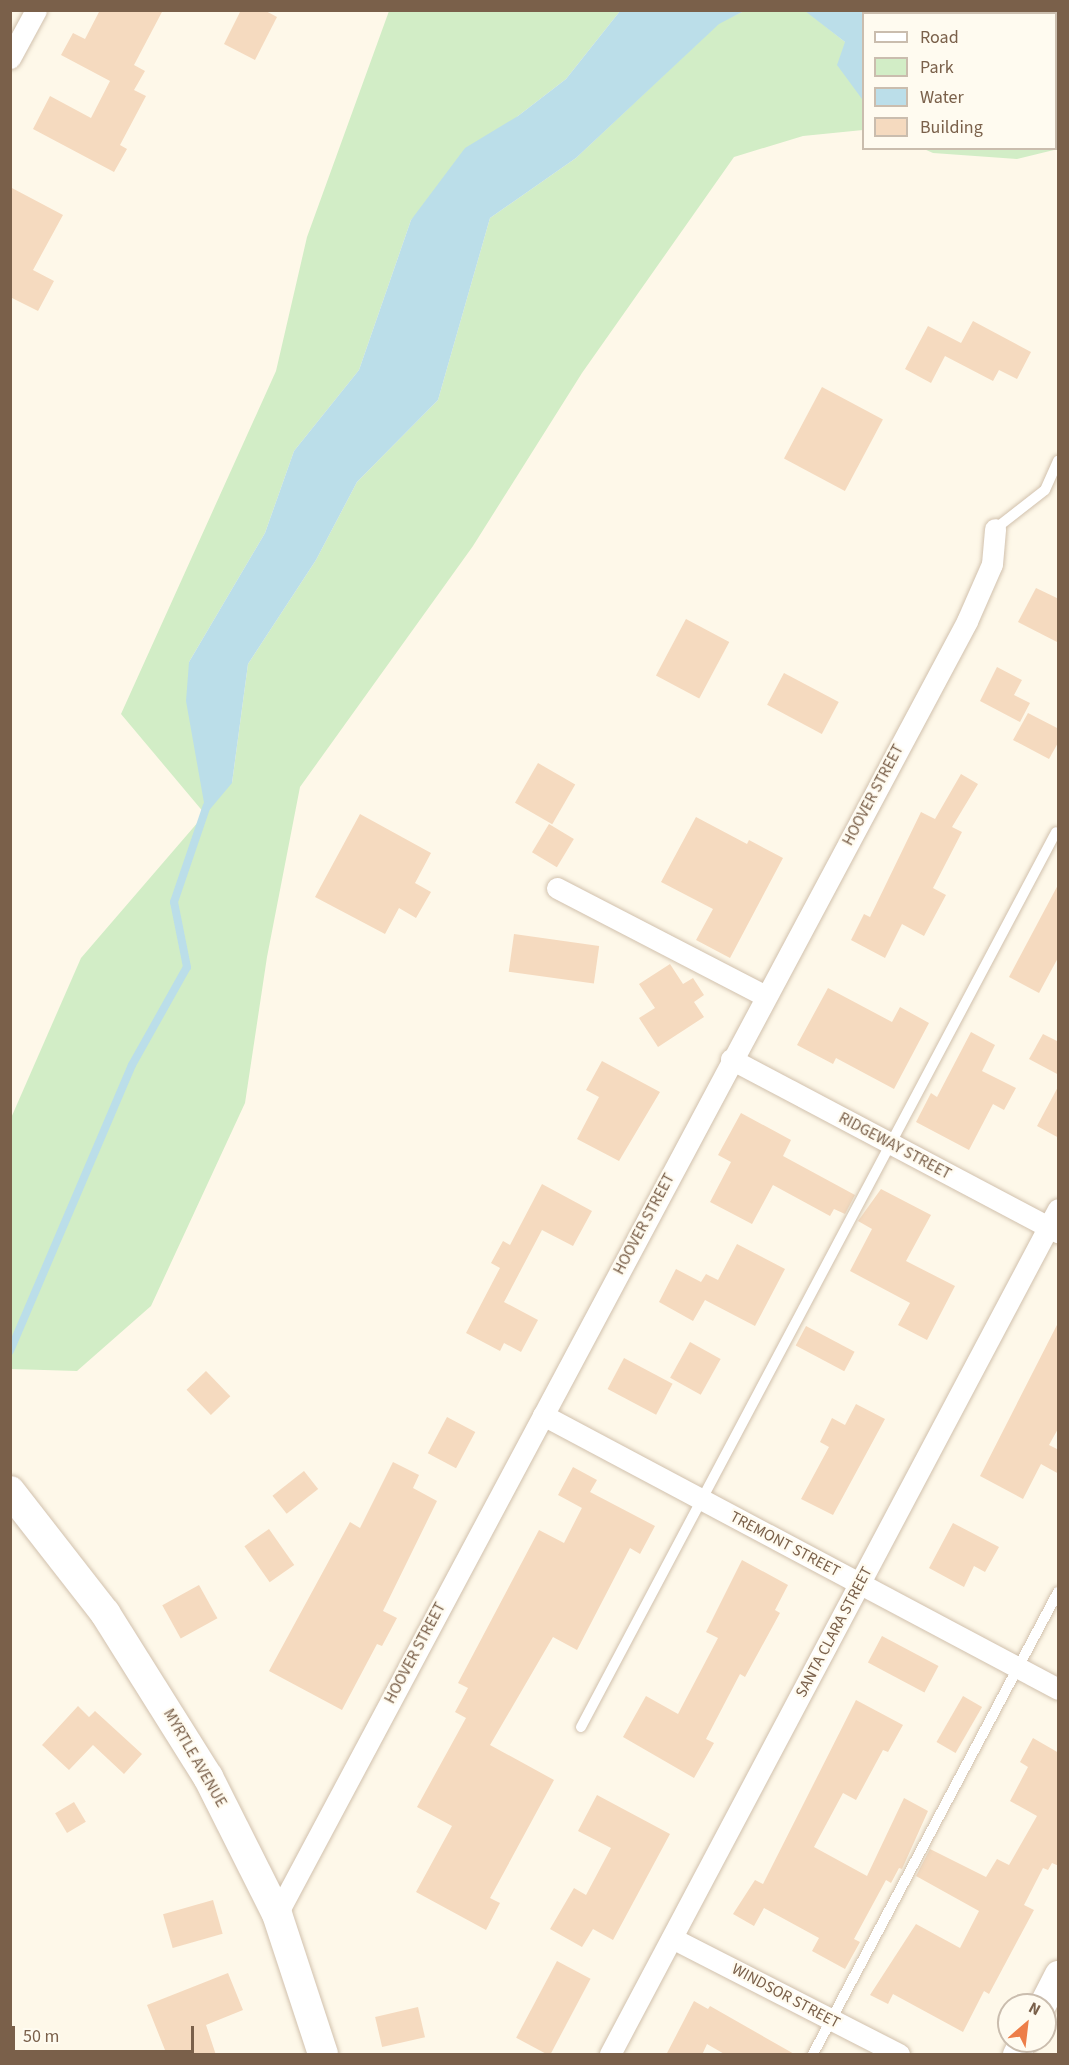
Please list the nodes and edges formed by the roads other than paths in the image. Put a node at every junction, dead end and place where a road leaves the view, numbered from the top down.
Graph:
1 (36, 10) edge
2 (10, 58) edge
3 (1059, 461) edge
4 (995, 529) joint
5 (1056, 832) dead end
6 (557, 888) dead end
7 (765, 996) junction
8 (731, 1059) junction
9 (890, 1144) junction
10 (1055, 1223) edge
11 (543, 1415) junction
12 (10, 1491) edge
13 (702, 1500) junction
14 (860, 1584) junction
15 (1059, 1592) edge
16 (1018, 1668) junction
17 (1059, 1689) edge
18 (581, 1727) dead end
19 (277, 1914) junction
20 (672, 1938) junction
21 (1059, 1974) edge
22 (1049, 1993) edge
23 (832, 2020) junction
24 (322, 2055) edge
25 (610, 2055) edge
26 (813, 2055) edge
27 (898, 2055) edge

1 - 2 street
3 - 4 lane
4 - 7 street, HOOVER STREET
5 - 9 lane
6 - 7 street
7 - 8 street, HOOVER STREET
8 - 9 street, RIDGEWAY STREET
8 - 11 street, HOOVER STREET
9 - 10 street, RIDGEWAY STREET
9 - 13 lane
10 - 14 street, SANTA CLARA STREET
11 - 13 street, TREMONT STREET
11 - 19 street, HOOVER STREET
12 - 19 main road, MYRTLE AVENUE
13 - 14 street, TREMONT STREET
13 - 18 lane
14 - 16 street, TREMONT STREET
14 - 20 street, SANTA CLARA STREET
15 - 16 lane
16 - 17 street, TREMONT STREET
16 - 23 lane
19 - 24 main road, MYRTLE AVENUE
20 - 23 street, WINDSOR STREET
20 - 25 street, SANTA CLARA STREET
21 - 22 street
23 - 26 lane
23 - 27 street, WINDSOR STREET

